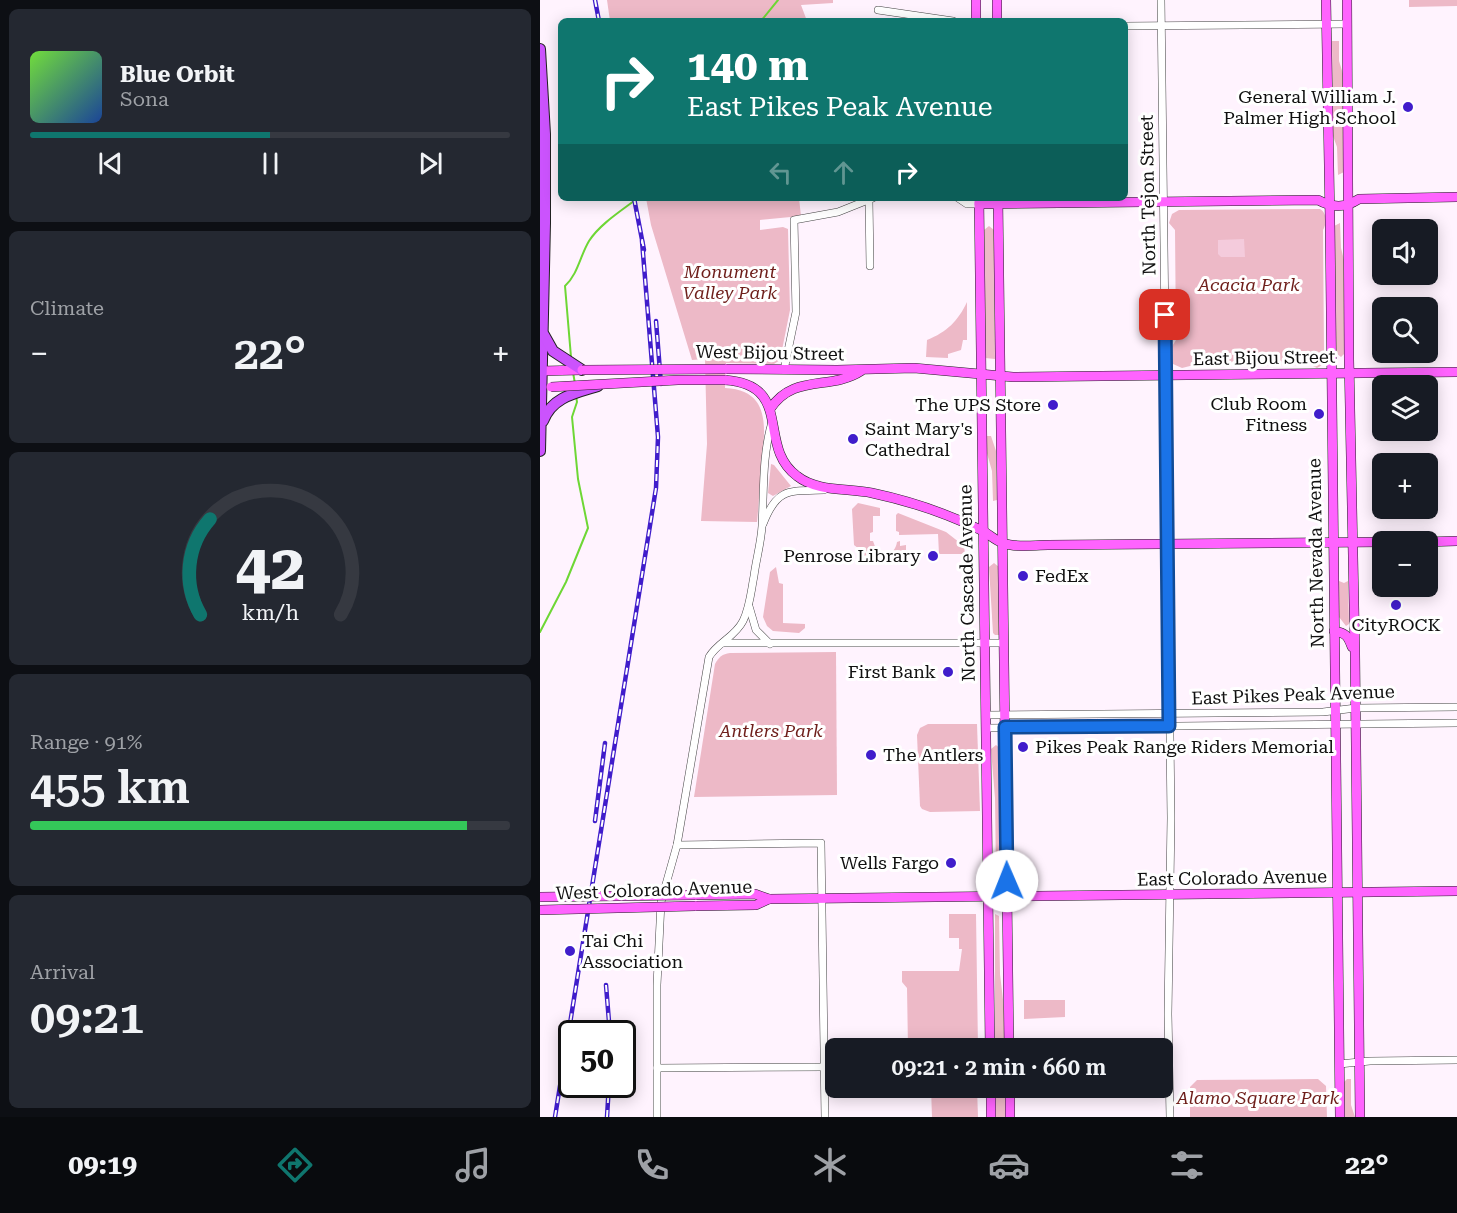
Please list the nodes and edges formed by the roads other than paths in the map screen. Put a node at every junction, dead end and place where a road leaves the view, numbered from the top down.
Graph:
1 (976, 0) edge
2 (997, 0) edge
3 (1161, 0) edge
4 (1326, 0) edge
5 (1347, 0) edge
6 (878, 10) dead end
7 (933, 18) edge
8 (976, 18) edge
9 (997, 18) edge
10 (1326, 24) junction
11 (1347, 24) junction
12 (1128, 26) edge
13 (1161, 26) junction
14 (540, 49) edge
15 (1348, 191) junction
16 (1330, 192) junction
17 (1457, 197) edge
18 (1359, 199) junction
19 (1318, 200) junction
20 (866, 201) edge
21 (871, 201) edge
22 (962, 201) edge
23 (979, 201) edge
24 (998, 201) edge
25 (1163, 201) junction
26 (1330, 206) junction
27 (1348, 206) junction
28 (870, 266) dead end
29 (544, 335) junction
30 (582, 370) junction
31 (784, 370) junction
32 (863, 370) junction
33 (541, 371) edge
34 (1457, 372) edge
35 (1332, 373) junction
36 (1350, 373) junction
37 (980, 375) junction
38 (1165, 375) junction
39 (1000, 377) junction
40 (603, 384) junction
41 (540, 387) edge
42 (770, 409) junction
43 (772, 419) junction
44 (541, 427) edge
45 (540, 451) edge
46 (840, 489) junction
47 (762, 527) junction
48 (983, 531) junction
49 (1457, 541) edge
50 (1352, 542) junction
51 (1372, 542) edge
52 (1438, 542) edge
53 (1002, 543) junction
54 (1333, 543) junction
55 (1167, 544) junction
56 (749, 604) junction
57 (1334, 631) junction
58 (723, 643) junction
59 (986, 643) junction
60 (1004, 643) junction
61 (770, 644) junction
62 (1355, 654) junction
63 (1457, 706) edge
64 (1356, 708) junction
65 (1334, 710) junction
66 (1246, 712) junction
67 (1169, 713) junction
68 (1054, 714) junction
69 (987, 715) junction
70 (1004, 715) junction
71 (1457, 723) edge
72 (1247, 724) junction
73 (1335, 724) junction
74 (1355, 724) junction
75 (1054, 726) junction
76 (1169, 726) junction
77 (1005, 727) junction
78 (987, 728) junction
79 (676, 844) junction
80 (1457, 891) edge
81 (1338, 893) junction
82 (1358, 893) junction
83 (1170, 895) junction
84 (540, 897) edge
85 (988, 897) junction
86 (1007, 897) junction
87 (822, 898) junction
88 (769, 899) junction
89 (540, 910) edge
90 (990, 1038) edge
91 (1009, 1038) edge
92 (1457, 1060) edge
93 (1359, 1061) junction
94 (1339, 1064) junction
95 (824, 1067) junction
96 (657, 1068) junction
97 (991, 1098) edge
98 (1010, 1098) edge
99 (657, 1117) edge
100 (825, 1117) edge
101 (991, 1117) edge
102 (1010, 1117) edge
103 (1170, 1117) edge
104 (1340, 1117) edge
105 (1360, 1117) edge

1 - 8 main road
2 - 9 main road
3 - 13 street, North Tejon Street
4 - 10 main road, North Nevada Avenue
5 - 11 main road, North Nevada Avenue
6 - 7 street
10 - 11 street
10 - 13 street
10 - 16 main road, North Nevada Avenue
11 - 15 main road, North Nevada Avenue
12 - 13 street
13 - 25 street, North Tejon Street
14 - 29 highway
15 - 16 main road
15 - 18 main road
15 - 27 main road, North Nevada Avenue
16 - 19 main road
16 - 26 main road, North Nevada Avenue
17 - 18 main road
18 - 27 main road
19 - 25 main road
19 - 26 main road
20 - 31 street
21 - 28 street
22 - 23 street
23 - 24 main road
23 - 37 main road, North Cascade Avenue
24 - 25 main road
24 - 39 main road, North Cascade Avenue
25 - 38 street, North Tejon Street
26 - 27 main road
26 - 35 main road, North Nevada Avenue
27 - 36 main road, North Nevada Avenue
29 - 30 highway
29 - 33 highway
30 - 31 main road, West Bijou Street, bridge
30 - 33 main road, West Bijou Street
31 - 32 main road, West Bijou Street
32 - 37 main road, West Bijou Street
32 - 42 main road
33 - 41 highway
34 - 36 main road, East Bijou Street
35 - 36 main road, East Bijou Street
35 - 38 main road, East Bijou Street
35 - 54 main road, North Nevada Avenue
36 - 50 main road, North Nevada Avenue
37 - 39 main road, West Bijou Street
37 - 48 main road, North Cascade Avenue
38 - 39 main road, East Bijou Street
38 - 55 street, North Tejon Street
39 - 53 main road, North Cascade Avenue
40 - 41 main road, West Bijou Street, bridge
40 - 42 main road, West Bijou Street, bridge
40 - 44 highway, bridge
41 - 44 highway
42 - 43 main road
43 - 46 main road
43 - 47 street
44 - 45 highway
46 - 47 street
46 - 48 main road
47 - 56 street
48 - 53 main road
48 - 59 main road, North Cascade Avenue
49 - 52 main road
50 - 51 main road
50 - 54 main road
50 - 62 main road, North Nevada Avenue
53 - 55 main road
53 - 60 main road, North Cascade Avenue
54 - 55 main road
54 - 57 main road, North Nevada Avenue
55 - 67 street, North Tejon Street
56 - 58 street
56 - 61 street
57 - 62 main road
57 - 65 main road, North Nevada Avenue
58 - 61 street
58 - 79 street
59 - 60 street
59 - 61 street
59 - 69 main road, North Cascade Avenue
60 - 70 main road, North Cascade Avenue
62 - 64 main road, North Nevada Avenue
63 - 64 street, East Pikes Peak Avenue
64 - 65 street, East Pikes Peak Avenue
64 - 74 main road, North Nevada Avenue
65 - 66 street, East Pikes Peak Avenue
65 - 73 main road, North Nevada Avenue
66 - 67 street, East Pikes Peak Avenue
66 - 72 street
67 - 68 street, East Pikes Peak Avenue
67 - 76 street, North Tejon Street
68 - 70 street, East Pikes Peak Avenue
68 - 75 street
69 - 70 street, East Pikes Peak Avenue
69 - 78 main road, North Cascade Avenue
70 - 77 main road, North Cascade Avenue
71 - 74 street, East Pikes Peak Avenue
72 - 73 street, East Pikes Peak Avenue
72 - 76 street, East Pikes Peak Avenue
73 - 74 street, East Pikes Peak Avenue
73 - 81 main road, North Nevada Avenue
74 - 82 main road, North Nevada Avenue
75 - 76 street, East Pikes Peak Avenue
75 - 77 street, East Pikes Peak Avenue
76 - 83 street, North Tejon Street
77 - 78 street, East Pikes Peak Avenue
77 - 86 main road, North Cascade Avenue
78 - 85 main road, North Cascade Avenue
79 - 87 street
79 - 96 street
80 - 82 main road, East Colorado Avenue
81 - 82 main road, East Colorado Avenue
81 - 83 main road, East Colorado Avenue
81 - 94 main road, North Nevada Avenue
82 - 93 main road, North Nevada Avenue
83 - 86 main road, East Colorado Avenue
83 - 103 street, North Tejon Street
84 - 88 main road, West Colorado Avenue, bridge
85 - 86 main road, West Colorado Avenue
85 - 87 main road, West Colorado Avenue
85 - 90 main road, North Cascade Avenue
86 - 91 main road, North Cascade Avenue
87 - 88 main road, West Colorado Avenue
87 - 95 street
88 - 89 main road, West Colorado Avenue, bridge
92 - 93 street
93 - 94 street
93 - 105 main road, North Nevada Avenue
94 - 104 main road, North Nevada Avenue
95 - 96 street
95 - 100 street
96 - 99 street
97 - 101 main road
98 - 102 main road

